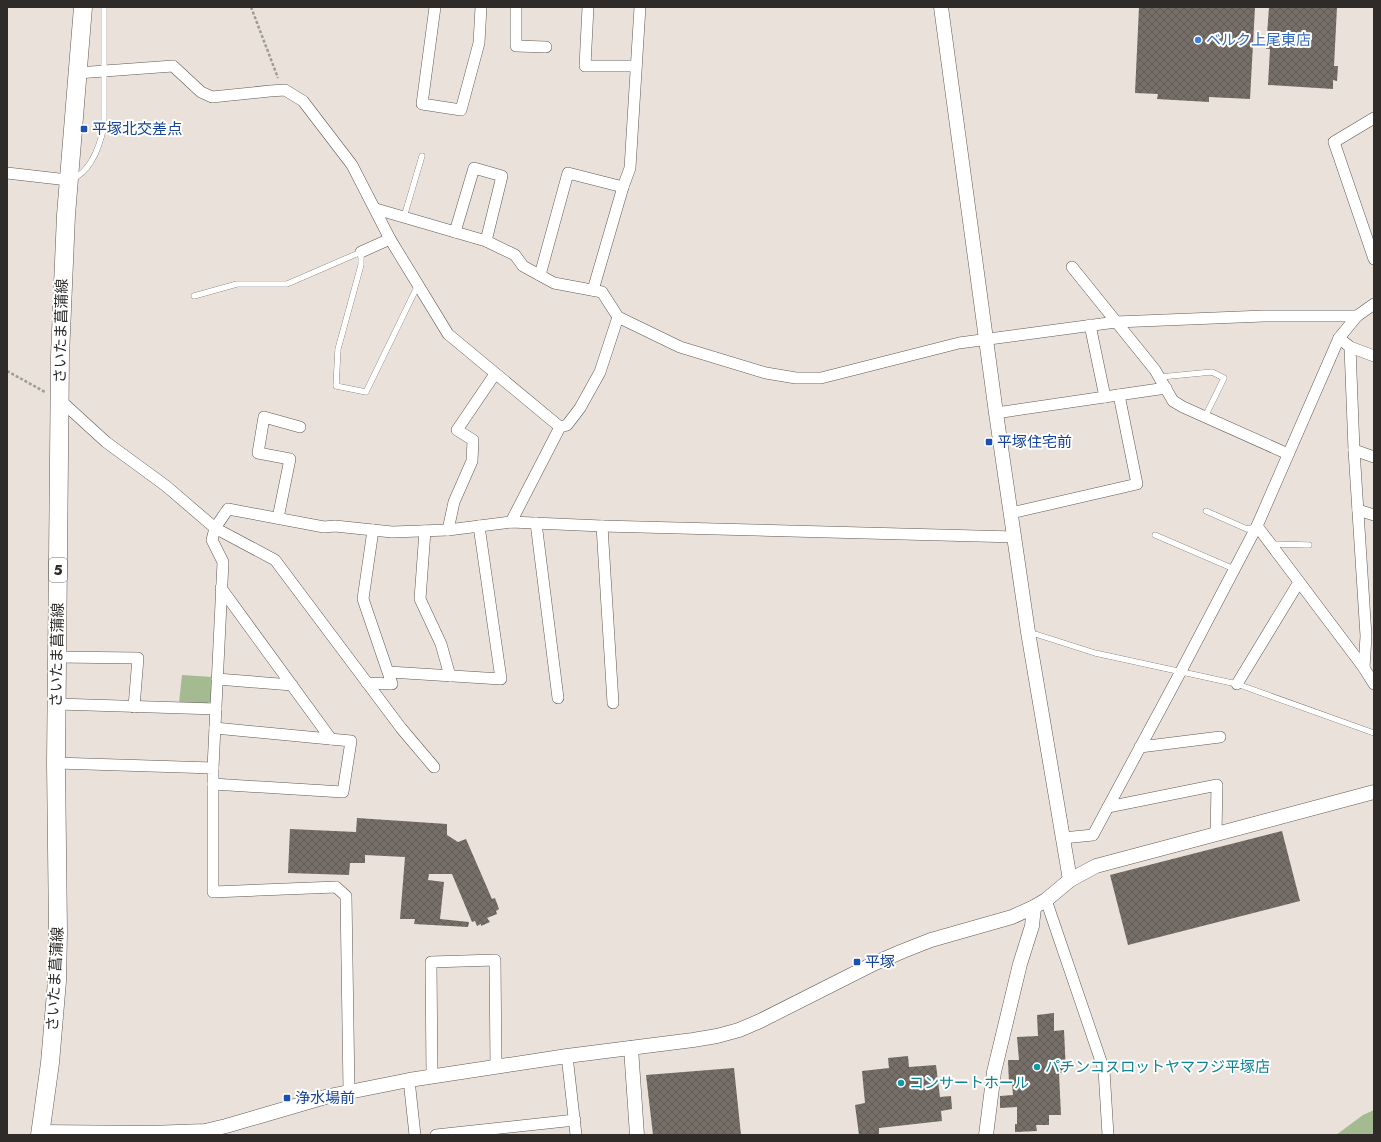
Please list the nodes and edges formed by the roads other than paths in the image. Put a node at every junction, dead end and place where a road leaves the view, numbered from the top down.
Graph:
1 (83, 7) edge
2 (104, 7) edge
3 (435, 7) edge
4 (481, 7) edge
5 (516, 7) edge
6 (588, 7) edge
7 (640, 7) edge
8 (940, 7) edge
9 (546, 47) dead end
10 (636, 66) junction
11 (105, 71) junction
12 (78, 73) junction
13 (1374, 118) edge
14 (422, 156) dead end
15 (7, 173) edge
16 (68, 180) junction
17 (623, 187) junction
18 (376, 209) junction
19 (404, 218) junction
20 (455, 232) junction
21 (390, 239) junction
22 (486, 242) junction
23 (360, 252) junction
24 (1374, 260) edge
25 (1072, 267) dead end
26 (540, 275) junction
27 (418, 285) junction
28 (594, 290) junction
29 (194, 296) dead end
30 (1374, 304) edge
31 (1357, 316) junction
32 (618, 317) junction
33 (1116, 322) junction
34 (1090, 325) junction
35 (1339, 338) junction
36 (986, 340) junction
37 (1350, 347) junction
38 (1374, 356) edge
39 (495, 374) junction
40 (1160, 377) junction
41 (1166, 388) junction
42 (1119, 395) junction
43 (1105, 397) junction
44 (60, 400) junction
45 (996, 413) junction
46 (1205, 417) junction
47 (300, 427) dead end
48 (560, 427) junction
49 (1354, 450) junction
50 (1288, 454) junction
51 (1374, 457) edge
52 (1358, 510) junction
53 (1206, 511) dead end
54 (1011, 513) junction
55 (1374, 515) edge
56 (278, 518) junction
57 (510, 522) junction
58 (536, 524) junction
59 (480, 526) junction
60 (602, 526) junction
61 (1256, 526) junction
62 (215, 528) junction
63 (372, 530) junction
64 (448, 530) junction
65 (426, 531) junction
66 (1155, 535) dead end
67 (1015, 537) junction
68 (1270, 544) junction
69 (1309, 545) dead end
70 (1234, 569) junction
71 (1299, 582) junction
72 (221, 588) junction
73 (1028, 632) junction
74 (1370, 635) edge
75 (57, 657) junction
76 (1364, 668) junction
77 (389, 672) junction
78 (1180, 672) junction
79 (450, 676) junction
80 (217, 679) junction
81 (367, 683) junction
82 (1237, 684) junction
83 (1374, 684) edge
84 (292, 685) junction
85 (558, 698) dead end
86 (613, 703) dead end
87 (57, 704) junction
88 (134, 707) junction
89 (216, 709) junction
90 (215, 728) junction
91 (1374, 733) edge
92 (1220, 737) dead end
93 (332, 739) junction
94 (1140, 747) junction
95 (56, 763) junction
96 (434, 767) dead end
97 (213, 768) junction
98 (213, 784) junction
99 (1374, 792) edge
100 (1108, 807) junction
101 (1216, 834) junction
102 (1063, 838) junction
103 (1070, 880) junction
104 (1040, 904) junction
105 (631, 1048) junction
106 (567, 1056) junction
107 (496, 1067) junction
108 (432, 1076) junction
109 (409, 1080) junction
110 (349, 1091) junction
111 (575, 1120) junction
112 (228, 1130) edge
113 (40, 1133) edge
114 (150, 1134) edge
115 (415, 1135) edge
116 (436, 1135) edge
117 (576, 1135) edge
118 (637, 1135) edge
119 (986, 1135) edge
120 (1108, 1135) edge

1 - 12 main road, さいたま菖蒲線 / 5
2 - 11 lane
3 - 4 street
5 - 9 street
6 - 10 street
7 - 10 street
8 - 36 street
10 - 17 street
11 - 12 street
11 - 16 lane
11 - 18 street
12 - 16 main road, さいたま菖蒲線 / 5
13 - 24 street
14 - 19 lane
15 - 16 street
16 - 44 main road, さいたま菖蒲線 / 5
17 - 26 street
17 - 28 street
18 - 19 street
18 - 21 street
19 - 20 street
20 - 22 street
20 - 22 street
21 - 23 street
21 - 27 street
22 - 26 street
23 - 27 lane
23 - 29 lane
25 - 33 street
26 - 28 street
27 - 39 street
28 - 32 street
30 - 31 street
31 - 33 street
31 - 35 street
32 - 36 street
32 - 48 street
33 - 34 street
33 - 40 street
34 - 36 street
34 - 43 street
35 - 37 street
35 - 50 street
36 - 45 street
37 - 38 street
37 - 49 street
39 - 48 street
39 - 64 street
40 - 41 street
40 - 46 lane
41 - 42 street
41 - 46 street
42 - 43 street
42 - 54 street
43 - 45 street
44 - 62 street
44 - 75 main road, さいたま菖蒲線 / 5
45 - 54 street
46 - 50 street
47 - 56 street
48 - 57 street
49 - 51 street
49 - 52 street
50 - 61 street
52 - 55 street
52 - 74 street
53 - 61 lane
54 - 67 street
56 - 62 street
56 - 63 street
57 - 58 street
57 - 59 street
58 - 60 street
58 - 85 street
59 - 64 street
59 - 79 street
60 - 67 street
60 - 86 street
61 - 68 street
61 - 70 street
62 - 72 street
62 - 81 street
63 - 65 street
63 - 77 street
64 - 65 street
65 - 79 street
66 - 70 lane
67 - 73 street
68 - 69 lane
68 - 71 street
70 - 78 street
71 - 76 street
71 - 82 street
72 - 80 street
72 - 84 street
73 - 78 lane
73 - 102 street
74 - 76 street
75 - 87 main road, さいたま菖蒲線 / 5
75 - 88 street
76 - 83 street
77 - 79 street
77 - 81 street
78 - 82 lane
78 - 94 street
80 - 84 street
80 - 89 street
81 - 96 street
82 - 91 lane
84 - 93 street
87 - 88 street
87 - 95 main road, さいたま菖蒲線 / 5
88 - 89 street
89 - 90 street
90 - 93 street
90 - 97 street
92 - 94 street
93 - 98 street
94 - 100 street
95 - 97 street
95 - 113 main road, さいたま菖蒲線 / 5
97 - 98 street
98 - 110 street
99 - 101 street
100 - 101 street
100 - 102 street
101 - 103 street
102 - 103 street
103 - 104 street
104 - 105 street
104 - 119 street
104 - 120 street
105 - 106 street
105 - 118 street
106 - 107 street
106 - 111 street
107 - 108 street
107 - 108 street
108 - 109 street
109 - 110 street
109 - 115 street
110 - 112 street
111 - 116 street
111 - 117 street
112 - 114 street
113 - 114 street

